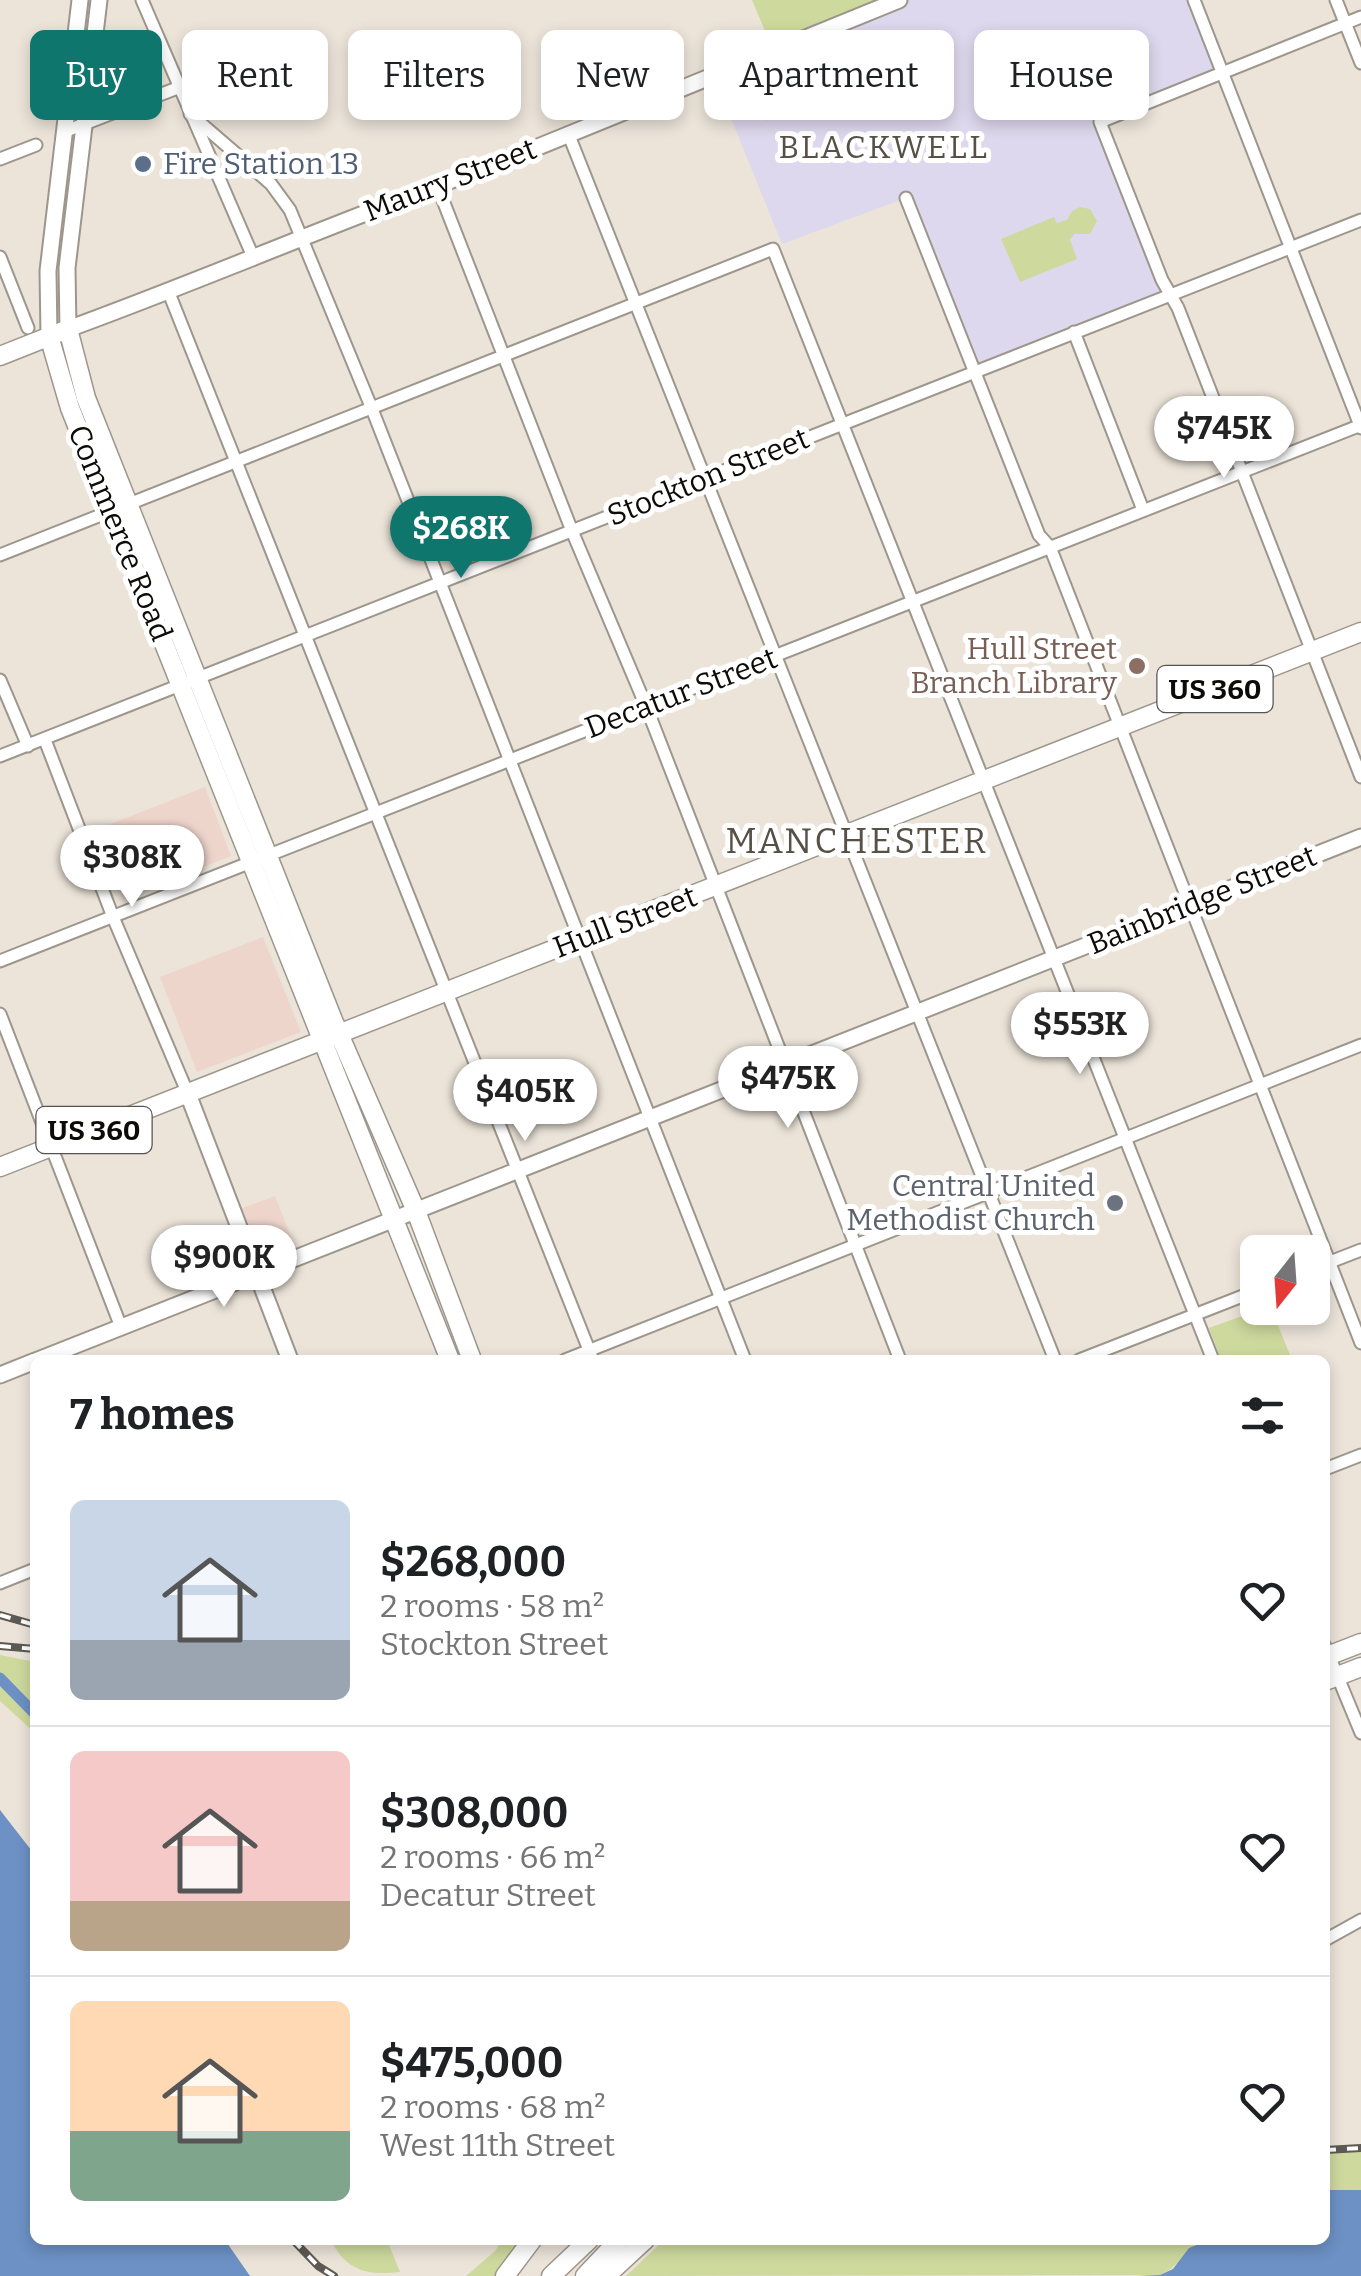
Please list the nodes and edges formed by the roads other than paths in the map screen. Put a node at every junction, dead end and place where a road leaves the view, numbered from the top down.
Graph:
1 (80, 0) edge
2 (99, 0) edge
3 (142, 0) edge
4 (899, 0) edge
5 (1194, 0) edge
6 (1336, 0) edge
7 (1361, 17) edge
8 (1345, 24) junction
9 (1361, 63) edge
10 (1224, 72) junction
11 (180, 87) junction
12 (182, 92) edge
13 (193, 120) edge
14 (197, 120) edge
15 (85, 124) junction
16 (66, 132) junction
17 (568, 133) junction
18 (36, 145) dead end
19 (0, 159) edge
20 (437, 185) junction
21 (906, 198) dead end
22 (1361, 220) edge
23 (302, 239) junction
24 (1291, 246) junction
25 (0, 256) edge
26 (254, 259) junction
27 (169, 293) junction
28 (1170, 294) junction
29 (638, 303) junction
30 (28, 328) dead end
31 (68, 330) junction
32 (1074, 332) junction
33 (49, 336) junction
34 (504, 355) junction
35 (0, 356) edge
36 (975, 371) junction
37 (372, 408) junction
38 (843, 424) junction
39 (1361, 426) edge
40 (237, 464) junction
41 (1242, 471) junction
42 (707, 479) junction
43 (129, 504) junction
44 (1143, 510) junction
45 (111, 512) junction
46 (572, 531) junction
47 (1050, 547) junction
48 (0, 555) edge
49 (440, 583) junction
50 (913, 601) junction
51 (1361, 632) edge
52 (306, 636) junction
53 (1312, 652) junction
54 (776, 656) junction
55 (0, 680) edge
56 (189, 683) junction
57 (646, 706) junction
58 (1118, 727) junction
59 (45, 740) junction
60 (28, 746) junction
61 (0, 756) edge
62 (510, 761) junction
63 (1361, 777) edge
64 (984, 780) junction
65 (376, 814) junction
66 (847, 833) junction
67 (1361, 838) edge
68 (259, 860) junction
69 (716, 886) junction
70 (1188, 906) junction
71 (113, 917) junction
72 (579, 940) junction
73 (1055, 958) junction
74 (0, 961) edge
75 (446, 992) junction
76 (918, 1013) junction
77 (0, 1014) edge
78 (340, 1035) junction
79 (321, 1042) junction
80 (1361, 1045) edge
81 (785, 1065) junction
82 (1259, 1084) junction
83 (188, 1094) junction
84 (651, 1118) junction
85 (1126, 1138) junction
86 (52, 1146) junction
87 (0, 1168) edge
88 (518, 1171) junction
89 (990, 1193) junction
90 (416, 1211) junction
91 (395, 1220) junction
92 (1318, 1235) edge
93 (856, 1246) junction
94 (1361, 1250) edge
95 (1330, 1262) edge
96 (1330, 1265) edge
97 (256, 1273) junction
98 (1240, 1297) edge
99 (721, 1299) junction
100 (1195, 1314) junction
101 (121, 1328) junction
102 (1361, 1343) edge
103 (52, 1355) edge
104 (288, 1355) edge
105 (448, 1355) edge
106 (470, 1355) edge
107 (592, 1355) edge
108 (594, 1355) edge
109 (743, 1355) edge
110 (898, 1355) edge
111 (1052, 1355) edge
112 (1092, 1355) edge
113 (1212, 1355) edge
114 (30, 1364) edge
115 (0, 1375) edge
116 (1361, 1455) edge
117 (1330, 1467) edge
118 (30, 1571) edge
119 (0, 1582) edge
120 (1361, 1643) edge
121 (1330, 1652) edge
122 (1361, 1667) edge
123 (1331, 1678) edge
124 (1361, 1733) edge
125 (1361, 1920) edge
126 (1330, 1937) edge
127 (528, 2245) edge
128 (584, 2245) edge
129 (614, 2245) edge
130 (640, 2245) edge
131 (504, 2276) edge
132 (552, 2276) edge
133 (585, 2276) edge
134 (606, 2276) edge

1 - 16 street, Commerce Road
2 - 15 street, Commerce Road
3 - 11 street
4 - 17 street, Maury Street
5 - 10 street
6 - 8 street
7 - 8 street
8 - 9 street
8 - 10 street
10 - 24 street
10 - 28 street
11 - 12 street
11 - 15 street
13 - 26 street
14 - 23 street
15 - 16 street
15 - 31 street, Commerce Road
16 - 33 street, Commerce Road
17 - 20 street, Maury Street
17 - 29 street
18 - 19 street
20 - 23 street, Maury Street
20 - 34 street
21 - 36 street
22 - 24 street, Stockton Street
23 - 26 street, Maury Street
23 - 37 street
24 - 28 street, Stockton Street
24 - 39 street
25 - 30 street
26 - 27 street, Maury Street
27 - 31 street, Maury Street
27 - 40 street
28 - 32 street, Stockton Street
28 - 41 street
29 - 34 street
29 - 38 street
29 - 42 street
31 - 33 main road, Maury Street
31 - 43 main road, Commerce Road
32 - 36 street, Stockton Street
32 - 44 street
33 - 35 main road, Maury Street
33 - 45 main road, Commerce Road
34 - 37 street
34 - 46 street
36 - 38 street, Stockton Street
36 - 47 street
37 - 40 street
37 - 49 street
38 - 42 street, Stockton Street
38 - 50 street
39 - 41 street, Decatur Street
40 - 43 street
40 - 52 street
41 - 44 street, Decatur Street
41 - 53 street
42 - 46 street, Stockton Street
42 - 54 street
43 - 45 street
43 - 56 main road, Commerce Road
44 - 47 street, Decatur Street
45 - 48 street
45 - 56 main road, Commerce Road
46 - 49 street, Stockton Street
46 - 57 street
47 - 50 street, Decatur Street
47 - 58 street
49 - 52 street, Stockton Street
49 - 62 street
50 - 54 street, Decatur Street
50 - 64 street
51 - 53 main road, Hull Street / US 360
52 - 56 street, Stockton Street
52 - 65 street
53 - 58 main road, Hull Street / US 360
53 - 63 street
54 - 57 street, Decatur Street
54 - 66 street
55 - 60 street
56 - 59 street, Stockton Street
56 - 68 main road, Commerce Road
57 - 62 street, Decatur Street
57 - 69 street
58 - 64 main road, Hull Street / US 360
58 - 70 street
59 - 60 street, Stockton Street
59 - 71 street
60 - 61 street, Stockton Street
62 - 65 street, Decatur Street
62 - 72 street
64 - 66 main road, Hull Street / US 360
64 - 73 street
65 - 68 street, Decatur Street
65 - 75 street
66 - 69 main road, Hull Street / US 360
66 - 76 street
67 - 70 street, Bainbridge Street
68 - 71 street, Decatur Street
68 - 78 main road, Commerce Road
68 - 79 main road, Commerce Road
69 - 72 main road, Hull Street / US 360
69 - 81 street
70 - 73 street, Bainbridge Street
70 - 82 street
71 - 74 street, Decatur Street
71 - 83 street
72 - 75 main road, Hull Street / US 360
72 - 84 street
73 - 76 street, Bainbridge Street
73 - 85 street
75 - 78 main road, Hull Street / US 360
75 - 88 street
76 - 81 street, Bainbridge Street
76 - 89 street
77 - 86 street
78 - 79 main road, Hull Street / US 360
78 - 90 main road, Commerce Road
79 - 83 main road, Hull Street / US 360
79 - 91 main road, Commerce Road
80 - 82 street
81 - 84 street, Bainbridge Street
81 - 93 street
82 - 85 street
82 - 92 street
83 - 86 main road, Hull Street / US 360
83 - 97 street
84 - 88 street, Bainbridge Street
84 - 99 street
85 - 89 street
85 - 100 street
86 - 87 main road, Hull Street / US 360
86 - 101 street
88 - 90 street, Bainbridge Street
88 - 107 street
89 - 93 street
89 - 111 street
90 - 91 street, Bainbridge Street
90 - 106 main road, Commerce Road
91 - 97 street, Bainbridge Street
91 - 105 main road, Commerce Road
93 - 99 street
93 - 110 street
94 - 95 street
96 - 102 street
97 - 101 street, Bainbridge Street
97 - 104 street
98 - 100 street
99 - 108 street
99 - 109 street
100 - 112 street
100 - 113 street
101 - 103 street, Bainbridge Street
114 - 115 street, Bainbridge Street
116 - 117 street
118 - 119 street
120 - 121 main road
122 - 123 main road
123 - 124 street
125 - 126 street
127 - 131 main road
128 - 132 main road
129 - 133 main road
130 - 134 main road

